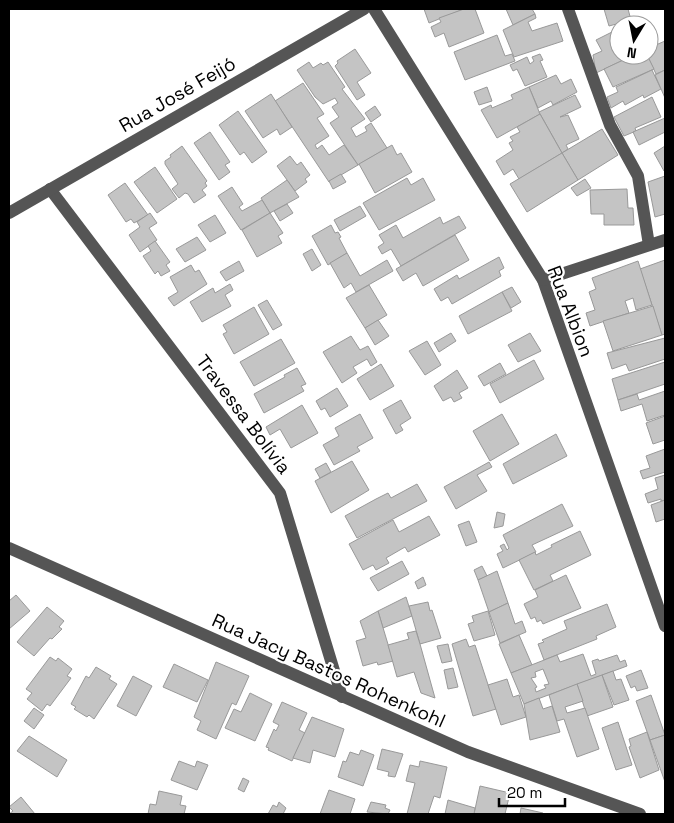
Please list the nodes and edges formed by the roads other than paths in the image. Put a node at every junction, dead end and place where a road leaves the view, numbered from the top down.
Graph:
1 (364, 9) edge
2 (374, 9) edge
3 (568, 9) edge
4 (50, 189) junction
5 (9, 213) edge
6 (665, 240) edge
7 (649, 245) junction
8 (543, 280) junction
9 (9, 548) edge
10 (664, 618) edge
11 (342, 697) junction
12 (640, 814) edge

1 - 4 street, Rua José Feijó
2 - 8 street, Rua Albion
3 - 7 street
4 - 5 street, Rua José Feijó
4 - 11 street, Travessa Bolívia
6 - 7 street
7 - 8 street
8 - 10 street, Rua Albion
9 - 11 street, Rua Jacy Bastos Rohenkohl
11 - 12 street, Rua Jacy Bastos Rohenkohl

